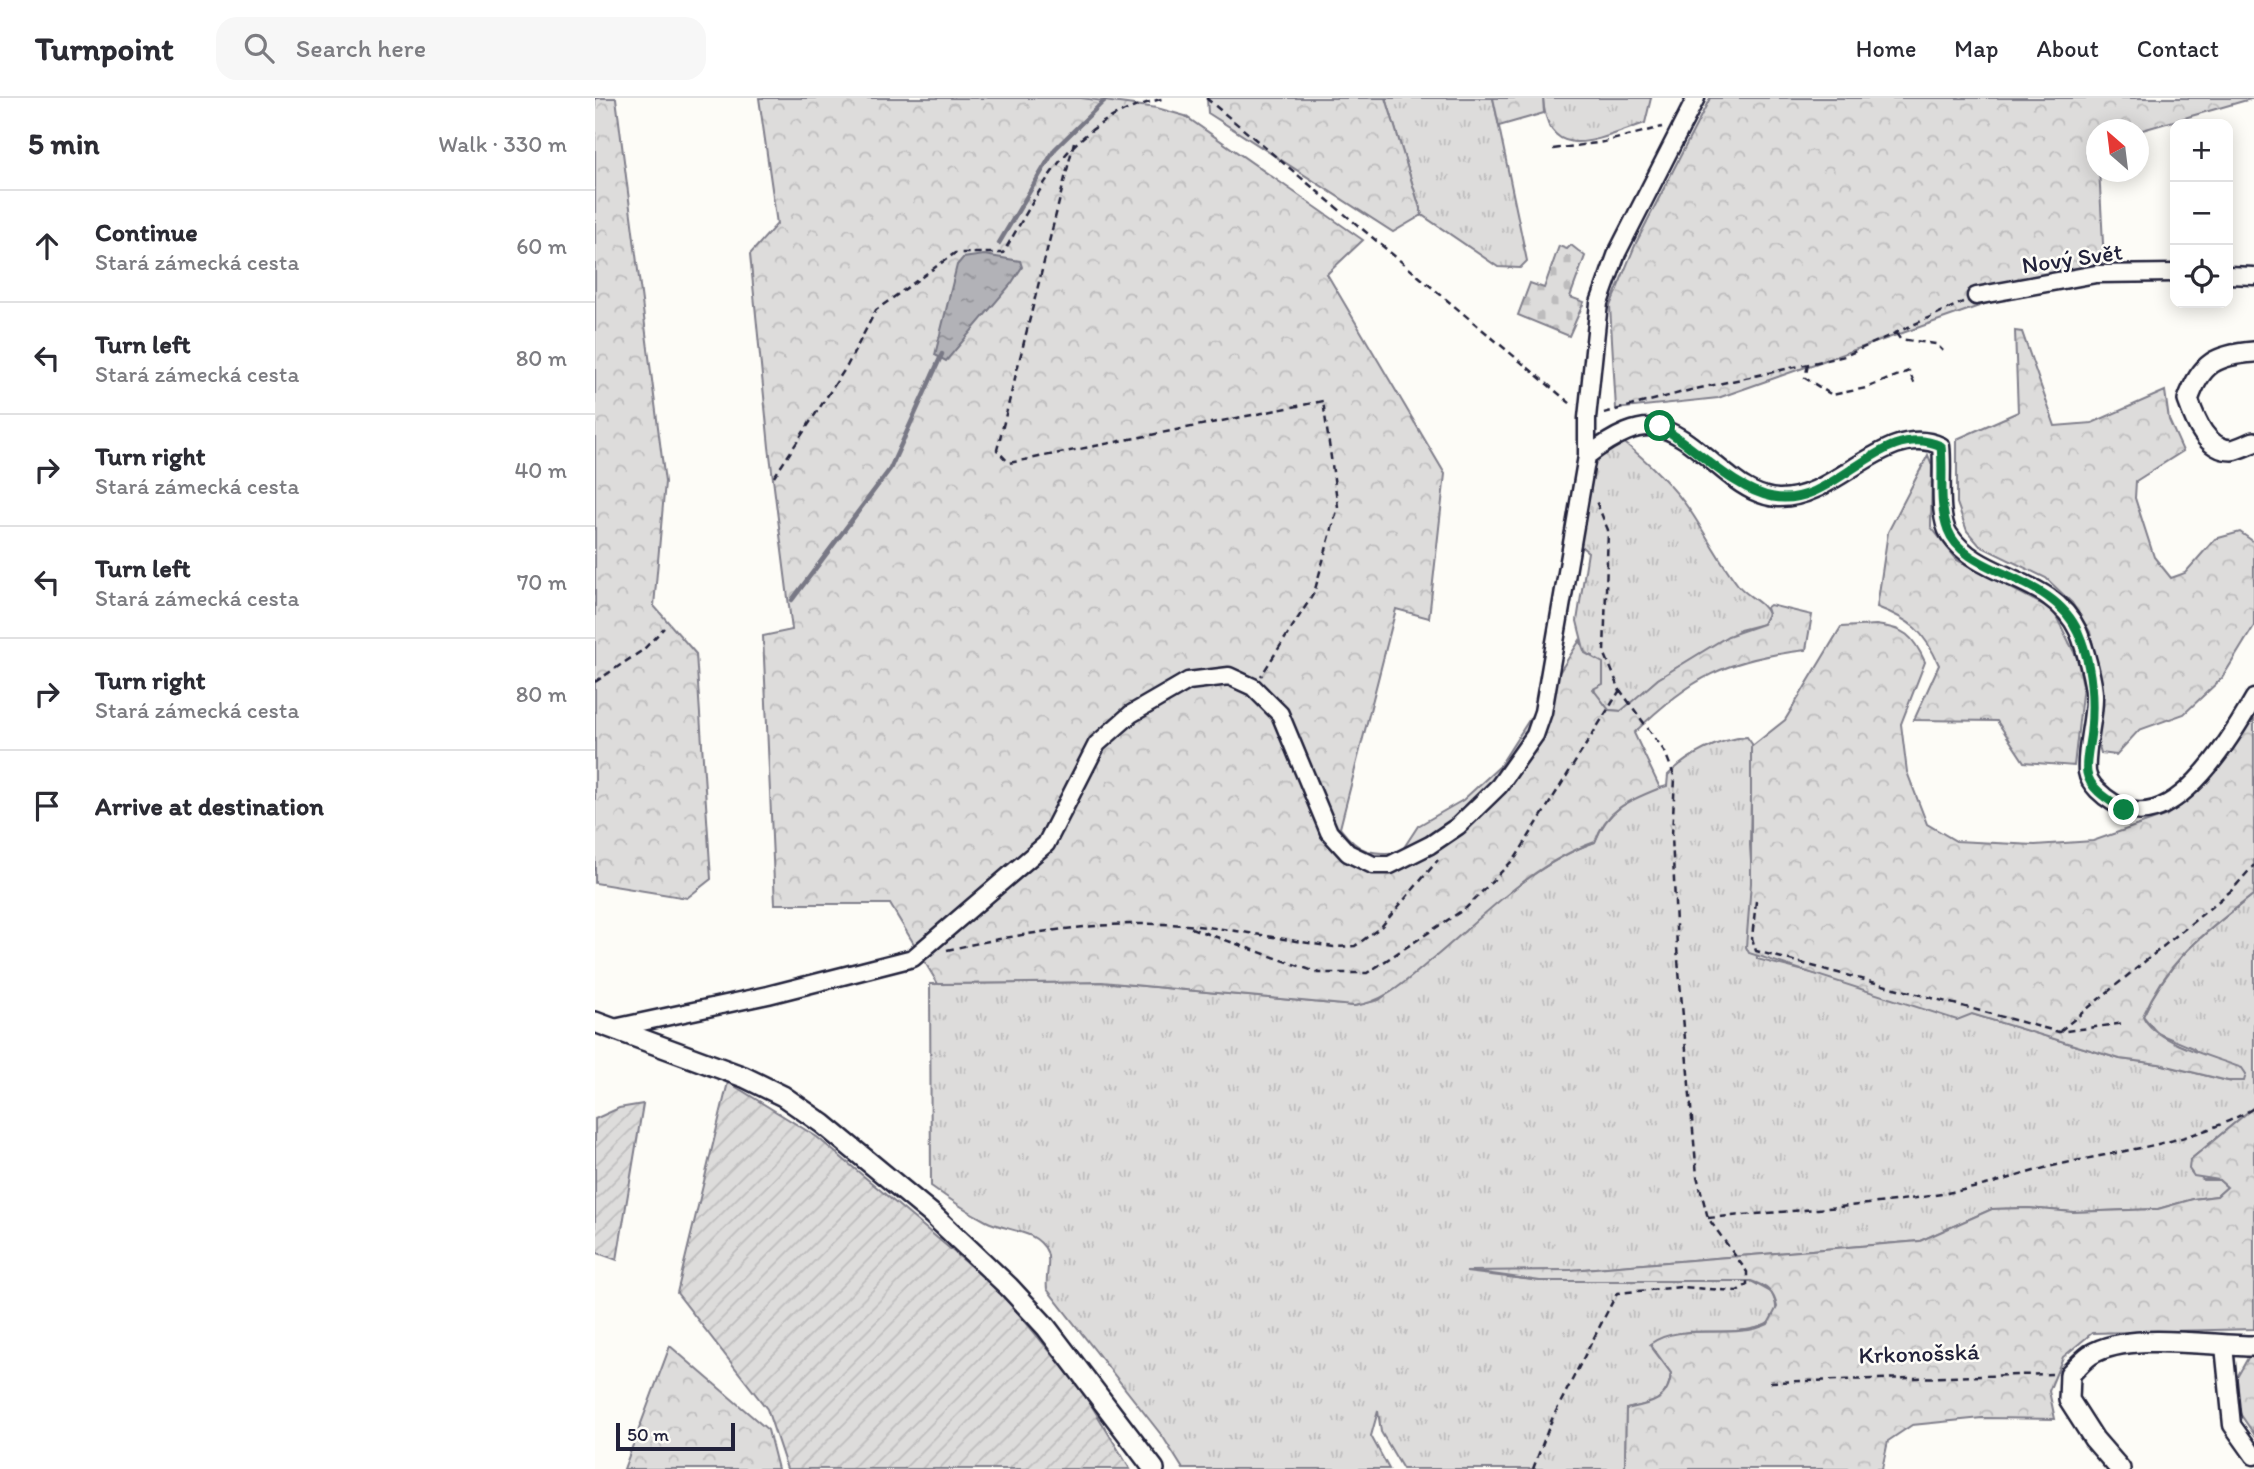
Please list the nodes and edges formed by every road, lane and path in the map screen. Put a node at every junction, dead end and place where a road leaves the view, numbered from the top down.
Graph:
1 (1166, 98) edge
2 (1206, 98) edge
3 (1696, 98) edge
4 (1679, 130) junction
5 (1074, 142) junction
6 (1553, 149) dead end
7 (2170, 273) edge
8 (2233, 275) edge
9 (2254, 276) edge
10 (1976, 296) joint
11 (1896, 333) junction
12 (1943, 351) dead end
13 (2254, 352) edge
14 (1808, 365) junction
15 (1915, 385) dead end
16 (1587, 418) junction
17 (2254, 442) edge
18 (1587, 456) junction
19 (774, 477) dead end
20 (1583, 481) junction
21 (664, 628) dead end
22 (595, 682) edge
23 (1253, 687) junction
24 (1620, 690) junction
25 (2254, 698) edge
26 (1439, 859) dead end
27 (2254, 865) edge
28 (1756, 901) dead end
29 (1185, 925) junction
30 (913, 958) junction
31 (595, 1022) edge
32 (2125, 1023) dead end
33 (605, 1031) edge
34 (2060, 1032) junction
35 (2254, 1108) edge
36 (1708, 1218) junction
37 (2224, 1346) junction
38 (2254, 1346) edge
39 (2070, 1374) junction
40 (1770, 1382) dead end
41 (2254, 1456) edge
42 (1154, 1469) edge
43 (1533, 1469) edge
44 (2120, 1469) edge

1 - 5 path
2 - 16 path
3 - 4 street
4 - 6 path
4 - 16 street
5 - 19 path
5 - 23 path
7 - 10 street, Nový Svět
8 - 9 street
10 - 11 path
11 - 12 path
11 - 14 path
13 - 17 street
14 - 15 path
14 - 16 path
16 - 18 street
18 - 20 street
18 - 25 street
20 - 23 street
20 - 24 path
21 - 22 path
23 - 30 street
24 - 29 path
24 - 36 path
26 - 29 path
27 - 34 path
28 - 34 path
29 - 30 path
30 - 33 street
31 - 33 street
32 - 34 path
33 - 42 street
35 - 36 path
36 - 43 path
37 - 38 street
37 - 39 street
37 - 41 street
39 - 40 path, Krkonošská
39 - 44 street

